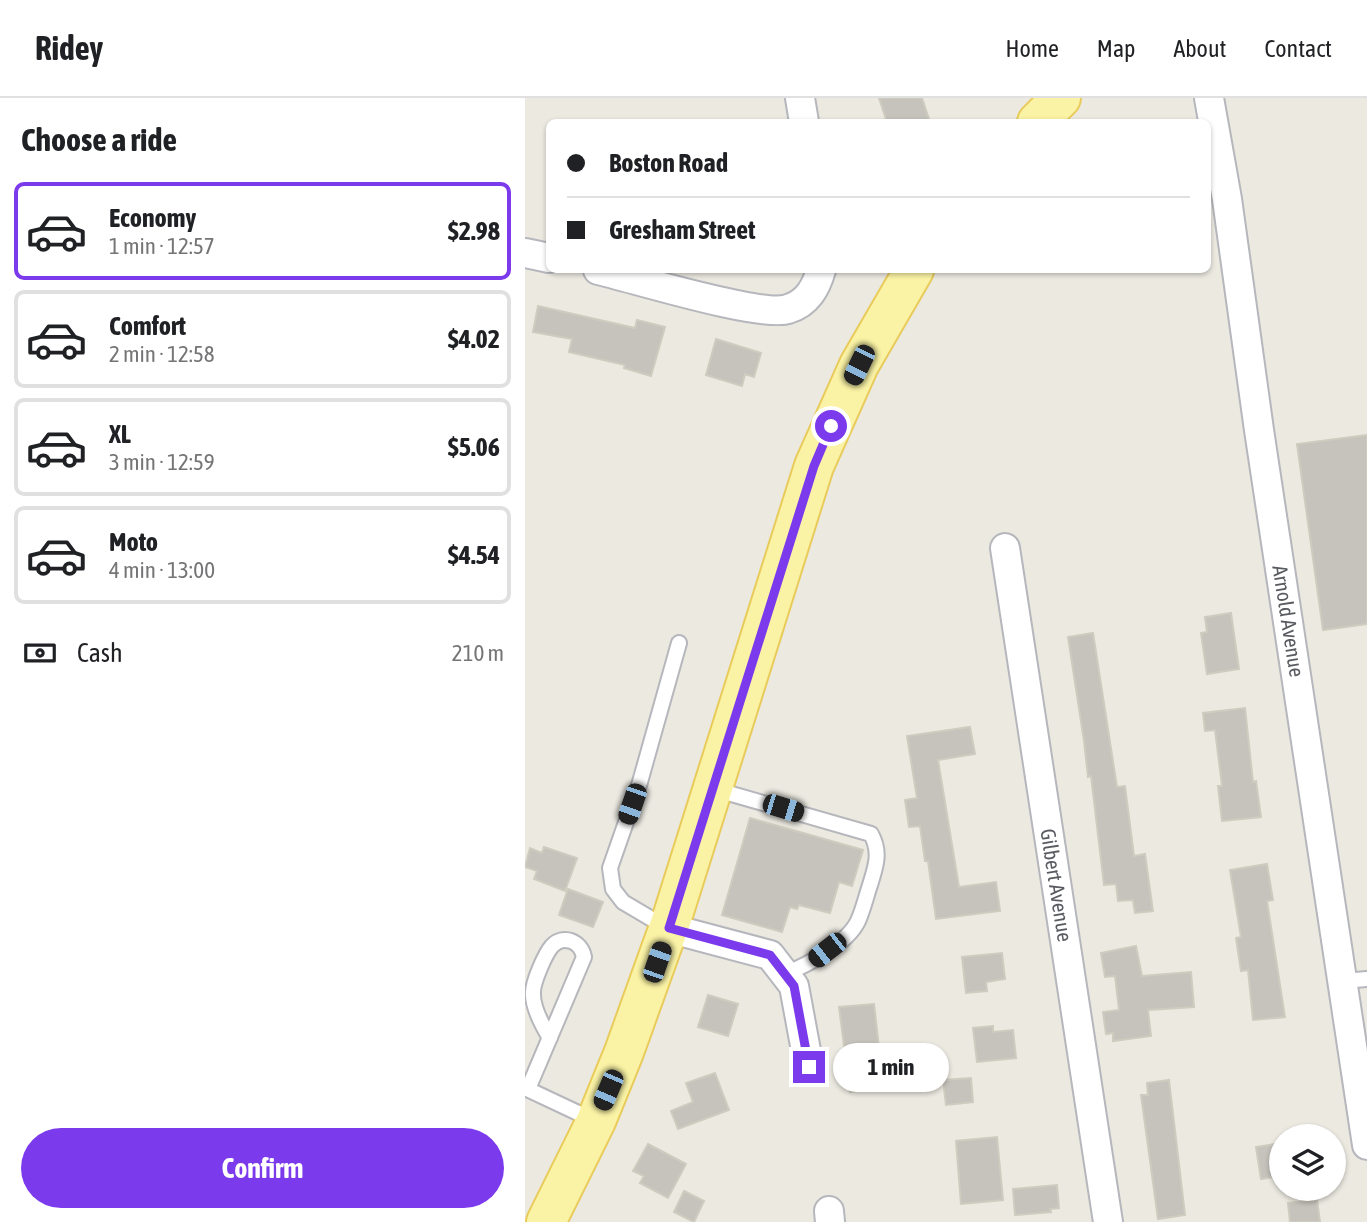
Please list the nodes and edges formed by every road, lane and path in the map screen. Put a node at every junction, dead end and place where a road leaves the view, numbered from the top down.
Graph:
1 (800, 98) edge
2 (1061, 98) edge
3 (1209, 98) edge
4 (804, 119) edge
5 (1040, 119) edge
6 (525, 253) edge
7 (546, 257) edge
8 (610, 273) edge
9 (912, 273) edge
10 (817, 280) edge
11 (1005, 548) dead end
12 (679, 643) dead end
13 (712, 789) junction
14 (669, 928) junction
15 (785, 974) junction
16 (1355, 980) edge
17 (549, 1038) junction
18 (809, 1067) dead end
19 (527, 1088) edge
20 (596, 1121) junction
21 (1367, 1145) edge
22 (546, 1222) edge
23 (1108, 1222) edge

1 - 4 street
2 - 5 main road
3 - 16 street, Arnold Avenue
6 - 7 street
8 - 10 street
9 - 13 main road
11 - 23 street, Gilbert Avenue
12 - 14 lane
13 - 14 main road
13 - 15 lane
14 - 15 street
14 - 20 main road
15 - 18 street
16 - 21 street, Arnold Avenue
17 - 17 lane
17 - 19 lane
19 - 20 lane
20 - 22 main road

